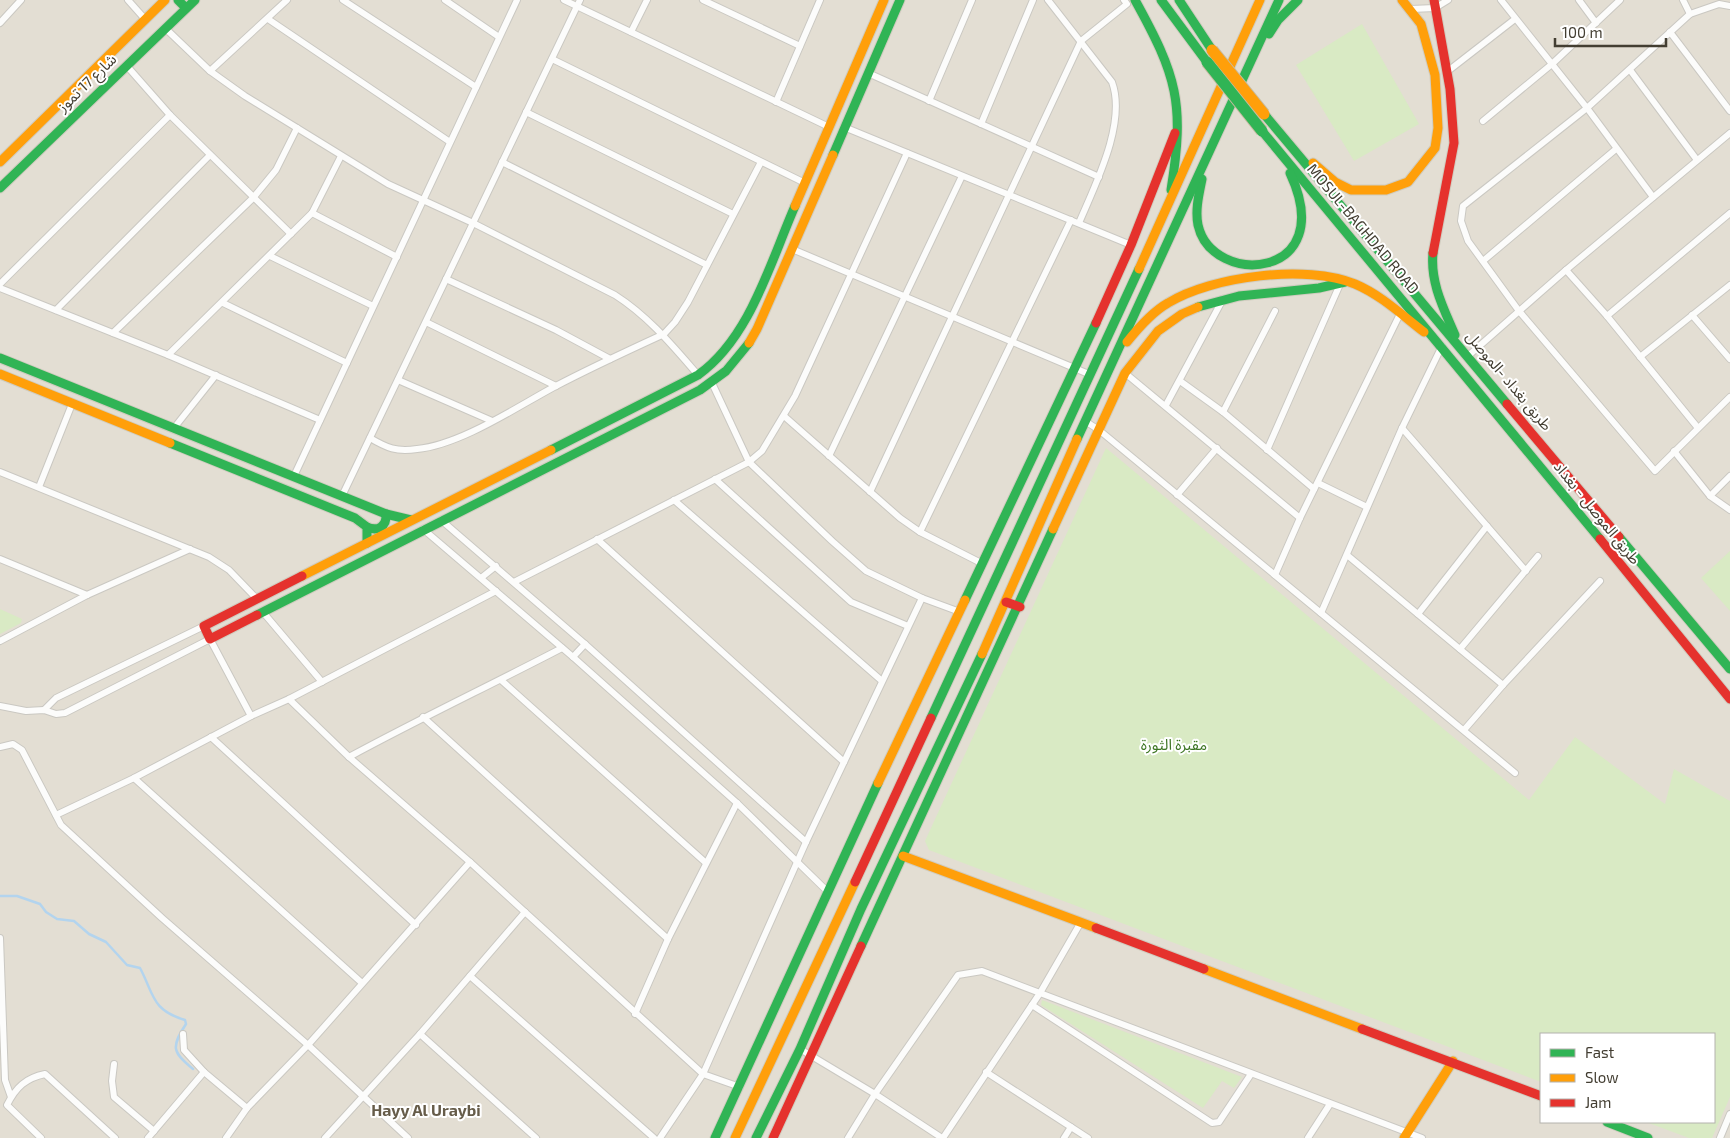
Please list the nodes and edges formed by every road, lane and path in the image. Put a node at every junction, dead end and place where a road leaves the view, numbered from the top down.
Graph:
1 (21, 0) edge
2 (128, 0) edge
3 (165, 0) edge
4 (195, 0) edge
5 (287, 0) edge
6 (343, 0) edge
7 (445, 0) edge
8 (517, 0) edge
9 (564, 0) edge
10 (647, 0) edge
11 (703, 0) edge
12 (820, 0) edge
13 (884, 0) edge
14 (900, 0) edge
15 (972, 0) edge
16 (1033, 0) edge
17 (1048, 0) edge
18 (1124, 0) edge
19 (1135, 0) edge
20 (1162, 0) edge
21 (1179, 0) edge
22 (1183, 0) edge
23 (1260, 0) edge
24 (1265, 0) edge
25 (1279, 0) edge
26 (1298, 0) edge
27 (1402, 0) edge
28 (1448, 0) edge
29 (1501, 0) edge
30 (1579, 0) edge
31 (1620, 0) edge
32 (1683, 0) edge
33 (1720, 2) edge
34 (579, 3) edge
35 (182, 4) edge
36 (1434, 4) edge
37 (1730, 6) edge
38 (1411, 9) junction
39 (1690, 14) junction
40 (1190, 16) junction
41 (144, 18) junction
42 (268, 19) junction
43 (1515, 20) junction
44 (1596, 23) junction
45 (0, 24) edge
46 (165, 28) junction
47 (631, 32) junction
48 (1670, 32) junction
49 (1247, 33) junction
50 (499, 37) junction
51 (1081, 41) junction
52 (800, 46) junction
53 (552, 58) junction
54 (1552, 64) junction
55 (126, 65) junction
56 (1248, 66) junction
57 (1630, 70) junction
58 (210, 71) junction
59 (1448, 71) junction
60 (868, 73) junction
61 (848, 83) junction
62 (476, 87) junction
63 (929, 100) junction
64 (776, 102) junction
65 (854, 104) junction
66 (1587, 108) junction
67 (526, 112) junction
68 (1730, 112) edge
69 (170, 114) junction
70 (1180, 116) junction
71 (1483, 121) dead end
72 (980, 124) junction
73 (844, 127) junction
74 (297, 128) junction
75 (829, 128) junction
76 (1730, 133) edge
77 (1284, 137) junction
78 (450, 142) junction
79 (1214, 142) junction
80 (1032, 146) junction
81 (1616, 148) junction
82 (907, 153) junction
83 (210, 155) junction
84 (341, 156) junction
85 (1284, 160) junction
86 (1697, 160) junction
87 (0, 162) edge
88 (502, 162) junction
89 (761, 162) junction
90 (962, 176) junction
91 (1099, 176) junction
92 (805, 182) junction
93 (0, 188) edge
94 (1009, 195) junction
95 (1653, 197) junction
96 (253, 198) junction
97 (423, 200) junction
98 (1166, 207) junction
99 (312, 212) junction
100 (1730, 213) edge
101 (733, 214) junction
102 (1071, 220) junction
103 (473, 223) junction
104 (1079, 223) junction
105 (291, 234) junction
106 (1132, 245) junction
107 (792, 249) junction
108 (776, 251) junction
109 (270, 256) junction
110 (397, 257) junction
111 (1483, 260) junction
112 (706, 264) junction
113 (1566, 270) junction
114 (851, 274) junction
115 (780, 275) junction
116 (446, 279) junction
117 (1344, 282) junction
118 (0, 284) edge
119 (1730, 284) edge
120 (0, 288) edge
121 (905, 297) junction
122 (1223, 299) junction
123 (223, 303) junction
124 (373, 306) junction
125 (56, 310) junction
126 (1275, 311) dead end
127 (1519, 311) junction
128 (1400, 314) junction
129 (1692, 315) junction
130 (1607, 316) junction
131 (952, 317) junction
132 (426, 322) junction
133 (113, 333) junction
134 (664, 334) junction
135 (1012, 342) junction
136 (1442, 346) junction
137 (1465, 352) junction
138 (168, 355) junction
139 (1640, 357) junction
140 (0, 358) edge
141 (610, 359) junction
142 (1730, 360) edge
143 (347, 363) junction
144 (1111, 366) junction
145 (1075, 368) junction
146 (1125, 373) junction
147 (0, 374) edge
148 (698, 375) junction
149 (1091, 375) junction
150 (216, 376) junction
151 (398, 380) junction
152 (1180, 381) junction
153 (712, 383) junction
154 (556, 386) junction
155 (1730, 397) edge
156 (72, 404) junction
157 (1166, 405) junction
158 (1223, 412) junction
159 (784, 416) junction
160 (320, 420) junction
161 (492, 421) junction
162 (1085, 421) junction
163 (174, 428) junction
164 (1402, 428) junction
165 (1698, 428) junction
166 (1099, 430) junction
167 (370, 438) junction
168 (1217, 448) junction
169 (1267, 450) junction
170 (1674, 451) junction
171 (542, 455) junction
172 (829, 456) junction
173 (749, 462) junction
174 (548, 466) junction
175 (0, 472) edge
176 (294, 476) junction
177 (1730, 476) edge
178 (715, 479) junction
179 (1316, 486) junction
180 (39, 487) junction
181 (870, 492) junction
182 (1177, 495) junction
183 (342, 496) junction
184 (1710, 496) junction
185 (674, 500) junction
186 (1367, 507) junction
187 (1730, 510) edge
188 (386, 514) junction
189 (1300, 518) junction
190 (411, 520) junction
191 (441, 520) junction
192 (1487, 526) junction
193 (367, 527) junction
194 (423, 529) junction
195 (920, 532) junction
196 (597, 539) junction
197 (367, 543) junction
198 (190, 549) junction
199 (1347, 555) junction
200 (1538, 556) dead end
201 (0, 559) edge
202 (983, 564) junction
203 (496, 566) junction
204 (1526, 571) junction
205 (1275, 575) junction
206 (481, 578) junction
207 (1600, 581) dead end
208 (514, 582) junction
209 (496, 591) junction
210 (87, 595) junction
211 (922, 598) junction
212 (256, 599) junction
213 (1006, 602) junction
214 (1020, 607) junction
215 (262, 611) junction
216 (960, 612) junction
217 (1321, 613) junction
218 (1418, 614) junction
219 (204, 626) junction
220 (908, 626) junction
221 (210, 639) junction
222 (0, 641) edge
223 (585, 644) junction
224 (562, 648) junction
225 (1460, 649) junction
226 (572, 657) junction
227 (1730, 668) edge
228 (501, 680) junction
229 (882, 681) junction
230 (322, 682) junction
231 (1502, 685) junction
232 (1730, 699) edge
233 (289, 700) junction
234 (0, 706) edge
235 (44, 710) junction
236 (251, 716) junction
237 (423, 717) junction
238 (1464, 730) junction
239 (211, 737) junction
240 (0, 747) edge
241 (349, 757) junction
242 (844, 762) junction
243 (1515, 772) dead end
244 (134, 778) junction
245 (737, 803) junction
246 (56, 815) junction
247 (877, 833) junction
248 (806, 842) junction
249 (893, 842) junction
250 (903, 856) junction
251 (798, 860) junction
252 (470, 862) junction
253 (706, 863) junction
254 (827, 891) junction
255 (525, 912) junction
256 (1081, 922) junction
257 (416, 925) junction
258 (0, 938) edge
259 (668, 939) junction
260 (470, 976) junction
261 (362, 983) junction
262 (1040, 993) junction
263 (1032, 1005) junction
264 (635, 1014) junction
265 (182, 1034) dead end
266 (420, 1034) junction
267 (308, 1045) junction
268 (800, 1049) junction
269 (812, 1057) junction
270 (1453, 1061) junction
271 (114, 1064) dead end
272 (204, 1072) junction
273 (986, 1072) junction
274 (703, 1074) junction
275 (1251, 1074) junction
276 (740, 1086) junction
277 (876, 1094) junction
278 (1540, 1096) edge
279 (11, 1097) junction
280 (362, 1097) junction
281 (1330, 1104) junction
282 (247, 1108) junction
283 (1730, 1114) edge
284 (1610, 1123) edge
285 (1071, 1127) junction
286 (154, 1131) junction
287 (1406, 1135) edge
288 (776, 1137) edge
289 (41, 1138) edge
290 (115, 1138) edge
291 (148, 1138) edge
292 (226, 1138) edge
293 (325, 1138) edge
294 (408, 1138) edge
295 (536, 1138) edge
296 (654, 1138) edge
297 (660, 1138) edge
298 (715, 1138) edge
299 (735, 1138) edge
300 (756, 1138) edge
301 (848, 1138) edge
302 (942, 1138) edge
303 (1064, 1138) edge
304 (1088, 1138) edge
305 (1308, 1138) edge
306 (1422, 1138) edge
307 (1648, 1138) edge
308 (1720, 1138) edge

1 - 45 street
2 - 41 street
3 - 41 main road, شارع 17 تموز
4 - 35 main road, شارع 17 تموز
5 - 42 street
6 - 62 street
7 - 50 street
8 - 50 street
9 - 34 street
10 - 47 street
11 - 52 street
12 - 52 street
13 - 61 main road
14 - 60 main road
15 - 63 street
16 - 72 street
17 - 51 street
18 - 51 street
19 - 70 main road
20 - 85 main road, MOSUL-BAGHDAD ROAD, bridge
21 - 40 main road
22 - 40 main road
23 - 49 main road
24 - 49 main road
25 - 56 main road
26 - 56 main road
27 - 38 main road
28 - 36 street
29 - 43 street
30 - 44 street
31 - 44 street
32 - 39 street
33 - 37 street
33 - 39 street
34 - 47 street
34 - 53 street
35 - 46 main road, شارع 17 تموز
36 - 38 street
36 - 59 main road
38 - 77 main road
39 - 48 street
40 - 77 main road, طريق بغداد -الموصل, bridge
41 - 87 main road, شارع 17 تموز
42 - 58 street
42 - 78 street
43 - 54 street
43 - 59 street
44 - 54 street
46 - 55 main road, شارع 17 تموز
46 - 58 street
47 - 64 street
48 - 57 street
48 - 68 street
49 - 98 main road
50 - 62 street
51 - 80 street
51 - 91 street
52 - 64 street
53 - 67 street
53 - 89 street
54 - 66 street
54 - 71 street
55 - 69 street
55 - 93 main road, شارع 17 تموز
56 - 79 main road
57 - 66 street
57 - 86 street
58 - 74 street
59 - 137 main road
60 - 63 street
60 - 65 main road
61 - 65 main road
61 - 75 main road
62 - 78 street
63 - 72 street
64 - 75 street
65 - 73 main road
66 - 81 street
66 - 111 street
67 - 88 street
67 - 101 street
69 - 83 street
69 - 118 street
70 - 98 main road
70 - 106 main road
72 - 80 street
73 - 82 street
73 - 107 main road
74 - 84 street
74 - 96 street
75 - 92 main road
76 - 86 street
77 - 137 main road, طريق بغداد -الموصل
78 - 97 street
79 - 85 main road
79 - 144 main road
80 - 91 street
80 - 94 street
81 - 95 street
81 - 111 street
82 - 90 street
82 - 114 street
83 - 96 street
83 - 125 street
84 - 97 street
84 - 99 street
85 - 136 main road, MOSUL-BAGHDAD ROAD
86 - 95 street
88 - 103 street
88 - 112 street
89 - 92 street
89 - 101 street
90 - 94 street
90 - 121 street
91 - 104 street
92 - 108 main road
94 - 102 street
94 - 131 street
95 - 113 street
96 - 105 street
96 - 133 street
97 - 103 street
97 - 110 street
98 - 149 main road
99 - 105 street
99 - 110 street
100 - 130 street
101 - 112 street
102 - 104 street
102 - 135 street
103 - 116 street
103 - 134 street
104 - 106 street
105 - 109 street
106 - 145 main road
107 - 114 street
107 - 115 main road
108 - 115 main road
108 - 148 main road
109 - 123 street
109 - 124 street
110 - 124 street
111 - 127 street
112 - 134 street
113 - 127 street
113 - 130 street
114 - 121 street
114 - 159 street
115 - 153 main road
116 - 132 street
116 - 141 street
117 - 122 main road
117 - 128 main road
117 - 144 main road
117 - 169 street
119 - 129 street
120 - 125 street
121 - 131 street
121 - 172 street
122 - 146 main road
122 - 152 street
123 - 138 street
123 - 143 street
124 - 143 street
125 - 133 street
126 - 158 street
127 - 137 street
127 - 170 street
128 - 136 main road
128 - 179 street
129 - 139 street
129 - 142 street
130 - 139 street
131 - 135 street
131 - 181 street
132 - 151 street
132 - 154 street
133 - 138 street
134 - 141 street
134 - 148 street
135 - 145 street
135 - 195 street
136 - 164 street
136 - 232 main road, طريق الموصل - بغداد
137 - 227 main road, طريق بغداد -الموصل
138 - 150 street
139 - 165 street
140 - 163 main road
141 - 154 street
143 - 160 street
144 - 162 main road
145 - 149 street
145 - 202 main road
146 - 157 street
146 - 166 main road
147 - 156 main road
148 - 171 main road
149 - 247 main road
150 - 160 street
150 - 163 street
151 - 161 street
151 - 167 street
152 - 157 street
152 - 158 street
153 - 173 street
153 - 174 main road
154 - 161 street
155 - 165 street
156 - 180 street
156 - 193 main road
157 - 168 street
158 - 169 street
159 - 172 street
159 - 173 street
160 - 176 street
161 - 167 street
162 - 166 street
162 - 213 main road
163 - 176 main road
164 - 186 street
164 - 192 street
165 - 170 street
166 - 182 street
166 - 214 main road
167 - 183 street
168 - 182 street
168 - 189 street
169 - 179 street
170 - 184 street
171 - 174 main road
171 - 190 main road
172 - 181 street
173 - 178 street
173 - 211 street
174 - 191 main road
175 - 180 street
176 - 183 main road
177 - 184 street
178 - 185 street
178 - 220 street
179 - 186 street
179 - 189 street
180 - 198 street
181 - 195 street
182 - 205 street
183 - 188 main road
184 - 187 street
185 - 196 street
185 - 229 street
186 - 199 street
188 - 190 main road
188 - 193 main road
189 - 205 street
190 - 197 main road
191 - 194 main road
191 - 203 street
192 - 204 street
192 - 218 street
193 - 197 main road
194 - 206 street
194 - 215 main road
195 - 202 street
196 - 208 street
196 - 242 street
197 - 212 main road
198 - 210 street
198 - 212 street
199 - 217 street
199 - 218 street
200 - 204 street
201 - 210 street
202 - 216 main road
203 - 206 street
203 - 208 street
204 - 225 street
205 - 217 street
206 - 209 street
207 - 231 street
208 - 223 street
209 - 224 street
209 - 230 street
210 - 222 street
211 - 216 street
211 - 220 street
212 - 219 main road
213 - 214 main road
213 - 249 main road
214 - 250 main road
215 - 221 main road
215 - 230 street
216 - 254 main road
217 - 238 street
218 - 225 street
219 - 221 main road
219 - 235 street
220 - 229 street
221 - 235 street
221 - 236 street
223 - 226 street
223 - 248 street
224 - 226 street
224 - 228 street
225 - 231 street
226 - 245 street
228 - 237 street
228 - 253 street
229 - 242 street
230 - 233 street
231 - 238 street
233 - 236 street
233 - 241 street
234 - 235 street
236 - 239 street
237 - 241 street
237 - 259 street
238 - 243 street
239 - 244 street
239 - 257 street
240 - 246 street
241 - 252 street
242 - 248 street
244 - 246 street
244 - 261 street
245 - 251 street
245 - 253 street
246 - 267 street
247 - 249 main road
247 - 299 main road
248 - 251 street
249 - 268 main road
250 - 256 main road
250 - 269 main road
251 - 254 street
251 - 274 street
252 - 255 street
252 - 257 street
253 - 259 street
254 - 276 main road
255 - 260 street
255 - 264 street
256 - 262 street
256 - 270 main road
257 - 261 street
258 - 279 street
259 - 264 street
260 - 266 street
260 - 296 street
261 - 267 street
262 - 263 street
262 - 275 street
262 - 277 street
263 - 273 street
263 - 275 street
264 - 274 street
265 - 272 street
266 - 280 street
266 - 295 street
267 - 280 street
267 - 282 street
268 - 269 street
268 - 300 main road
269 - 277 street
269 - 288 main road
270 - 278 main road
270 - 287 main road
271 - 286 street
272 - 282 street
272 - 286 street
273 - 285 street
273 - 302 street
274 - 276 street
274 - 297 street
275 - 281 street
276 - 298 main road
277 - 301 street
277 - 302 street
279 - 289 street
279 - 290 street
280 - 293 street
280 - 294 street
281 - 287 street
281 - 305 street
282 - 292 street
283 - 308 street
284 - 307 main road
285 - 303 street
285 - 304 street
286 - 291 street
287 - 306 street

